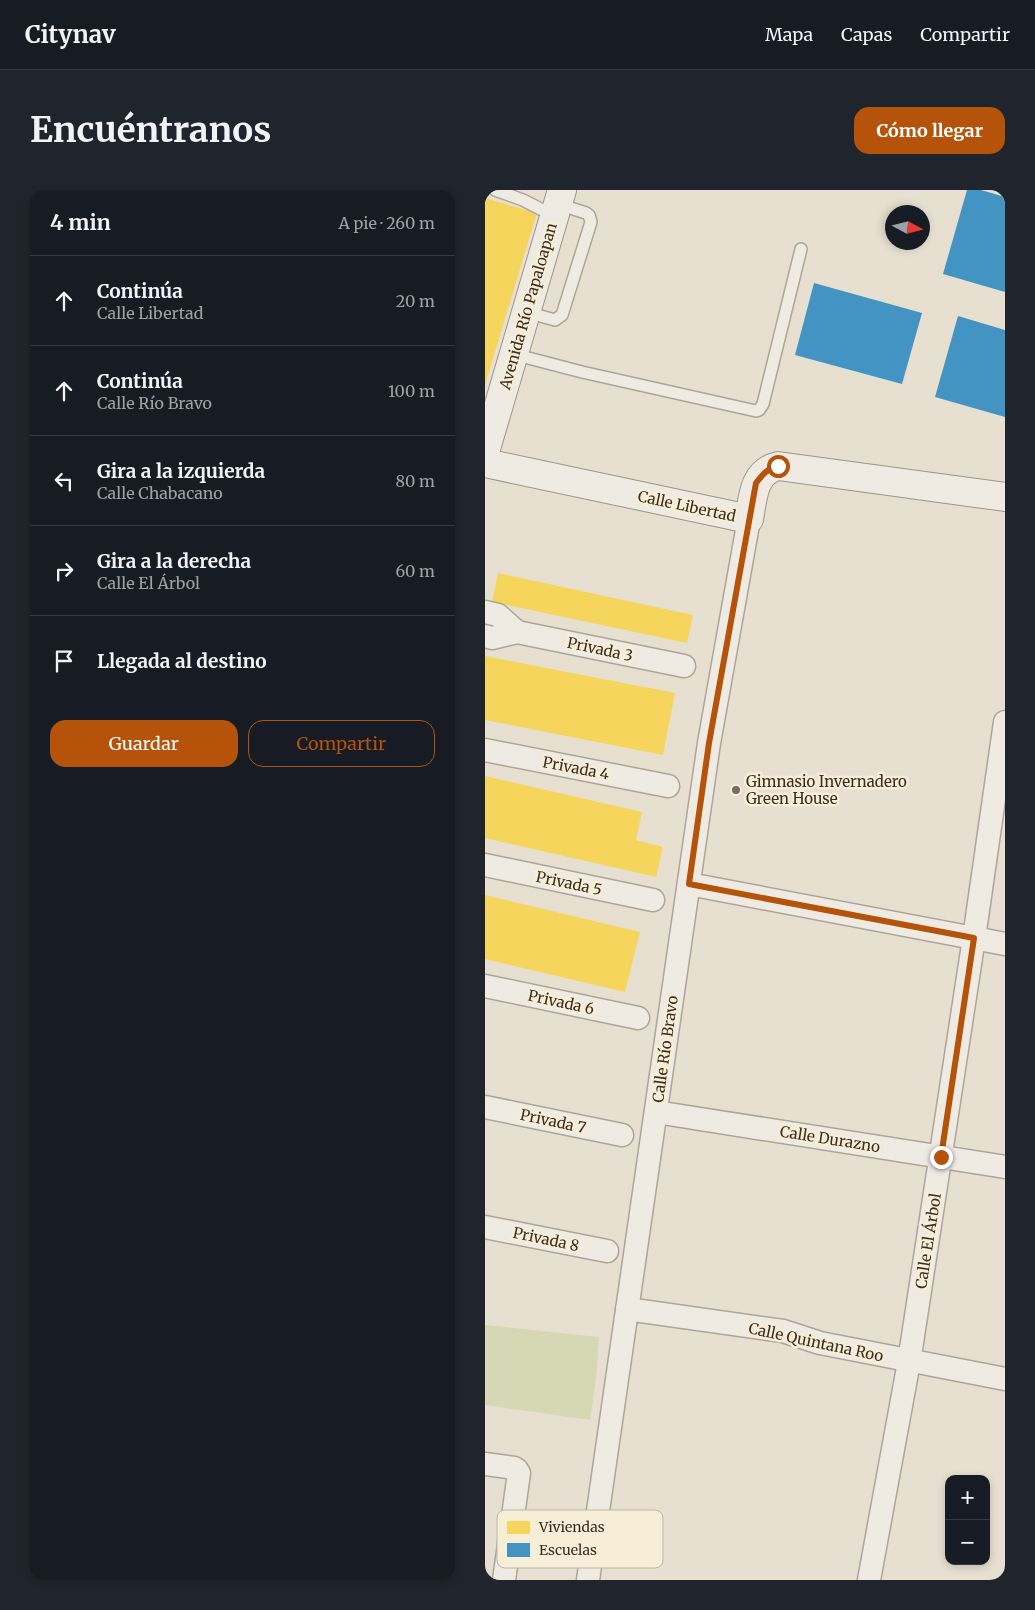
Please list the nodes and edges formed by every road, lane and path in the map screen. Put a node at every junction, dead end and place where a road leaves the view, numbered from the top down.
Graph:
1 (495, 190) edge
2 (558, 203) edge
3 (801, 249) dead end
4 (526, 312) junction
5 (513, 354) junction
6 (485, 452) edge
7 (485, 463) edge
8 (1005, 497) edge
9 (749, 519) junction
10 (485, 612) edge
11 (517, 632) junction
12 (485, 636) edge
13 (684, 666) dead end
14 (1004, 730) edge
15 (485, 750) edge
16 (668, 786) dead end
17 (485, 865) edge
18 (689, 884) junction
19 (653, 900) dead end
20 (974, 938) junction
21 (1005, 944) edge
22 (485, 986) edge
23 (637, 1018) dead end
24 (485, 1107) edge
25 (656, 1112) junction
26 (622, 1135) dead end
27 (941, 1157) junction
28 (1005, 1167) edge
29 (485, 1227) edge
30 (607, 1251) dead end
31 (627, 1309) junction
32 (909, 1362) junction
33 (1005, 1379) edge
34 (485, 1464) edge
35 (514, 1510) edge
36 (598, 1510) edge
37 (869, 1580) edge

1 - 2 lane
2 - 4 main road, Avenida Río Papaloapan
2 - 4 lane
3 - 5 lane
4 - 5 main road, Avenida Río Papaloapan
5 - 6 main road, Avenida Río Papaloapan
7 - 9 main road, Calle Libertad
8 - 9 main road, Calle Libertad
9 - 18 street, Calle Río Bravo
10 - 11 street, Privada 3
11 - 12 street, Privada 3
11 - 13 street, Privada 3
14 - 20 street, Calle El Árbol
15 - 16 street, Privada 4
17 - 19 street, Privada 5
18 - 20 street
18 - 25 street, Calle Río Bravo
20 - 21 street
20 - 27 street, Calle El Árbol
22 - 23 street, Privada 6
24 - 26 street, Privada 7
25 - 27 street, Calle Durazno
25 - 31 street, Calle Río Bravo
27 - 28 street, Calle Durazno
27 - 32 street, Calle El Árbol
29 - 30 street, Privada 8
31 - 32 street, Calle Quintana Roo
31 - 36 street, Calle Río Bravo
32 - 33 street, Calle Quintana Roo
32 - 37 street, Calle El Árbol
34 - 35 street

